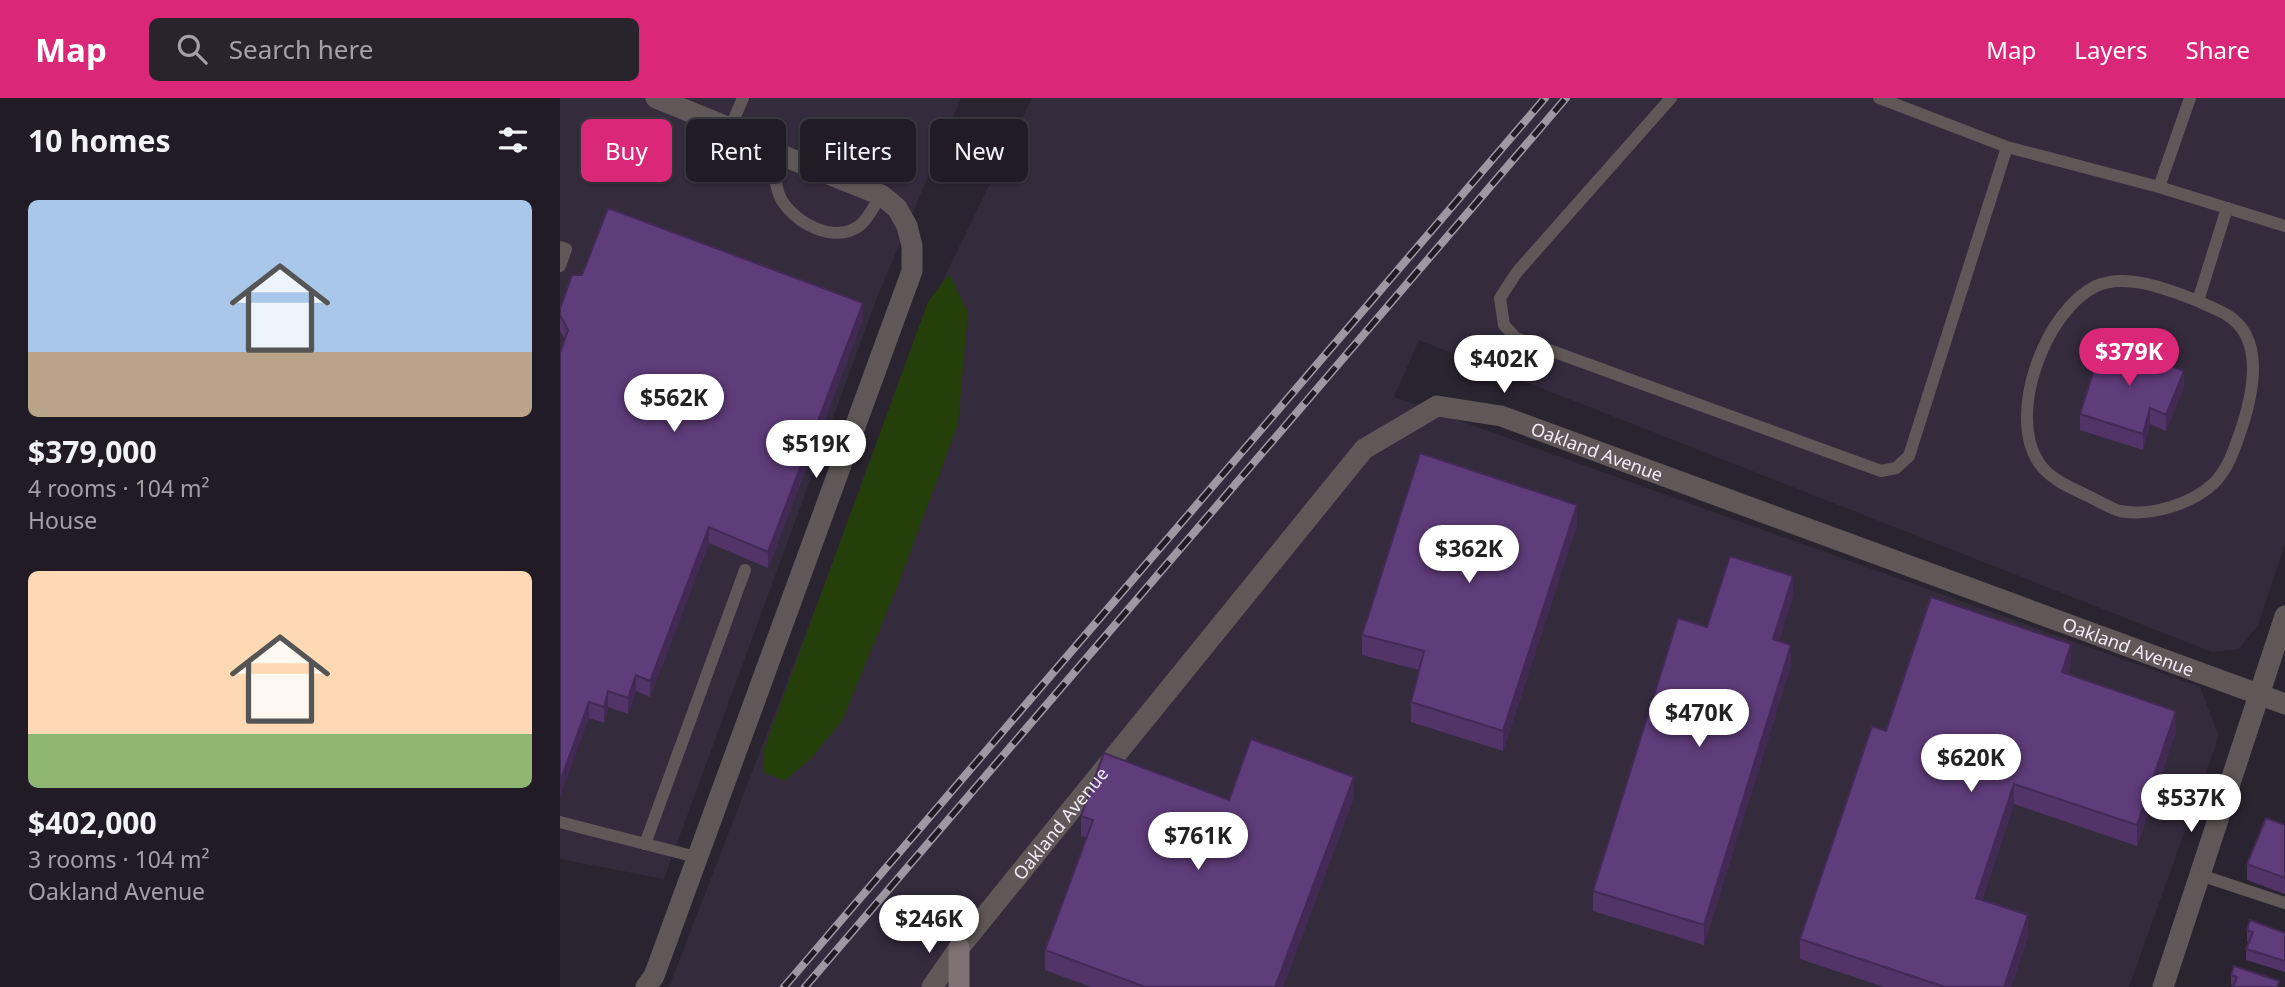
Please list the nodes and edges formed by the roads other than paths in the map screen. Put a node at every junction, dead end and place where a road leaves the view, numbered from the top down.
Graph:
1 (656, 98) edge
2 (743, 98) edge
3 (1671, 98) edge
4 (1878, 98) edge
5 (2190, 98) edge
6 (708, 119) edge
7 (734, 119) edge
8 (2007, 147) junction
9 (786, 157) edge
10 (776, 182) edge
11 (2158, 187) junction
12 (881, 195) junction
13 (2227, 208) junction
14 (2285, 226) edge
15 (560, 247) edge
16 (560, 266) edge
17 (2198, 302) junction
18 (745, 570) dead end
19 (2285, 616) edge
20 (2259, 695) junction
21 (2285, 704) edge
22 (560, 822) edge
23 (645, 844) junction
24 (696, 857) junction
25 (2200, 875) junction
26 (2285, 903) edge
27 (960, 948) junction
28 (646, 987) edge
29 (932, 987) edge
30 (960, 987) edge
31 (2163, 987) edge

1 - 6 street
2 - 7 lane
3 - 8 lane
4 - 8 lane
5 - 11 lane
8 - 11 lane
9 - 12 street
10 - 12 lane
11 - 13 lane
12 - 24 street
13 - 14 lane
13 - 17 lane
15 - 16 lane
17 - 17 lane
18 - 23 lane
19 - 20 street
20 - 21 street, Oakland Avenue
20 - 25 street
20 - 27 street, Oakland Avenue
22 - 23 lane
23 - 24 lane
24 - 28 street
25 - 26 lane
25 - 31 street
27 - 29 street, Oakland Avenue
27 - 30 main road

